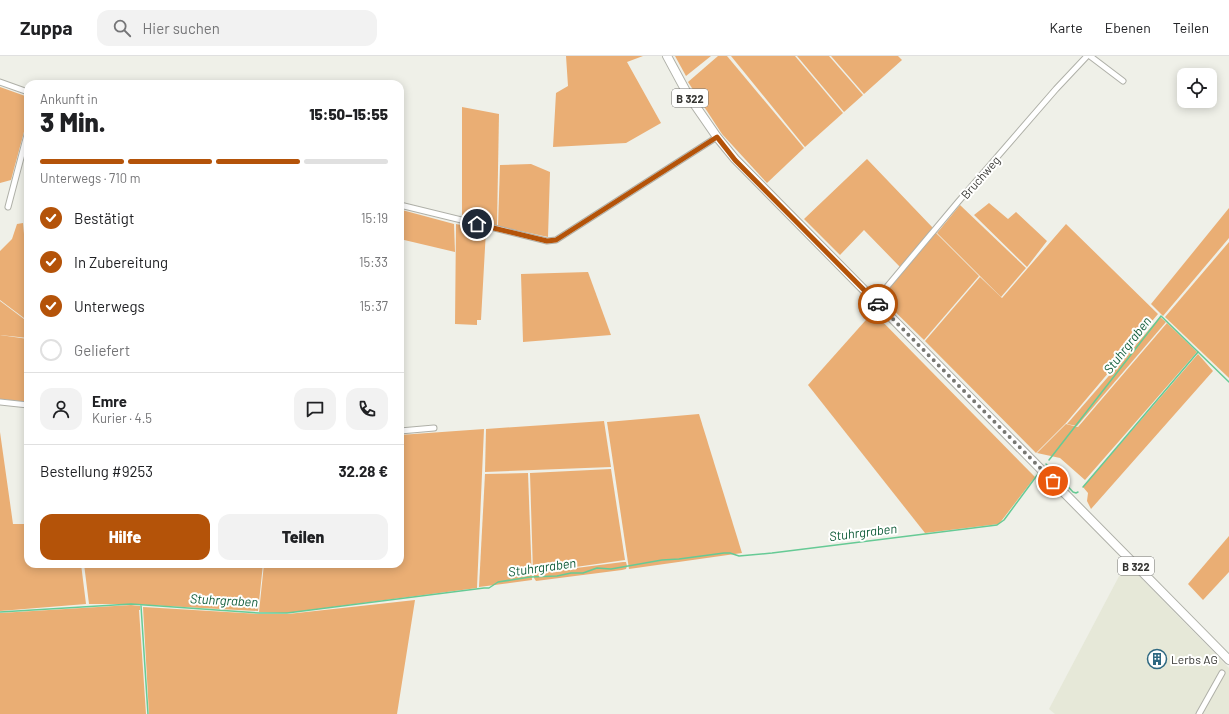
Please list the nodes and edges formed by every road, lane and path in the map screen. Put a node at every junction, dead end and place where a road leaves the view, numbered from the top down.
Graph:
1 (667, 56) edge
2 (1087, 56) edge
3 (1090, 56) edge
4 (0, 82) edge
5 (1123, 82) dead end
6 (24, 91) edge
7 (717, 137) junction
8 (24, 146) edge
9 (404, 206) edge
10 (8, 207) dead end
11 (875, 301) junction
12 (0, 402) edge
13 (24, 405) edge
14 (434, 428) dead end
15 (404, 431) edge
16 (1229, 660) edge
17 (1222, 673) dead end
18 (1199, 714) edge

1 - 7 main road, B 322
2 - 11 street, Bruchweg
3 - 5 street
4 - 6 street
7 - 9 street
7 - 11 main road, B 322
8 - 10 street
11 - 16 main road, B 322
12 - 13 street
14 - 15 street
17 - 18 street

